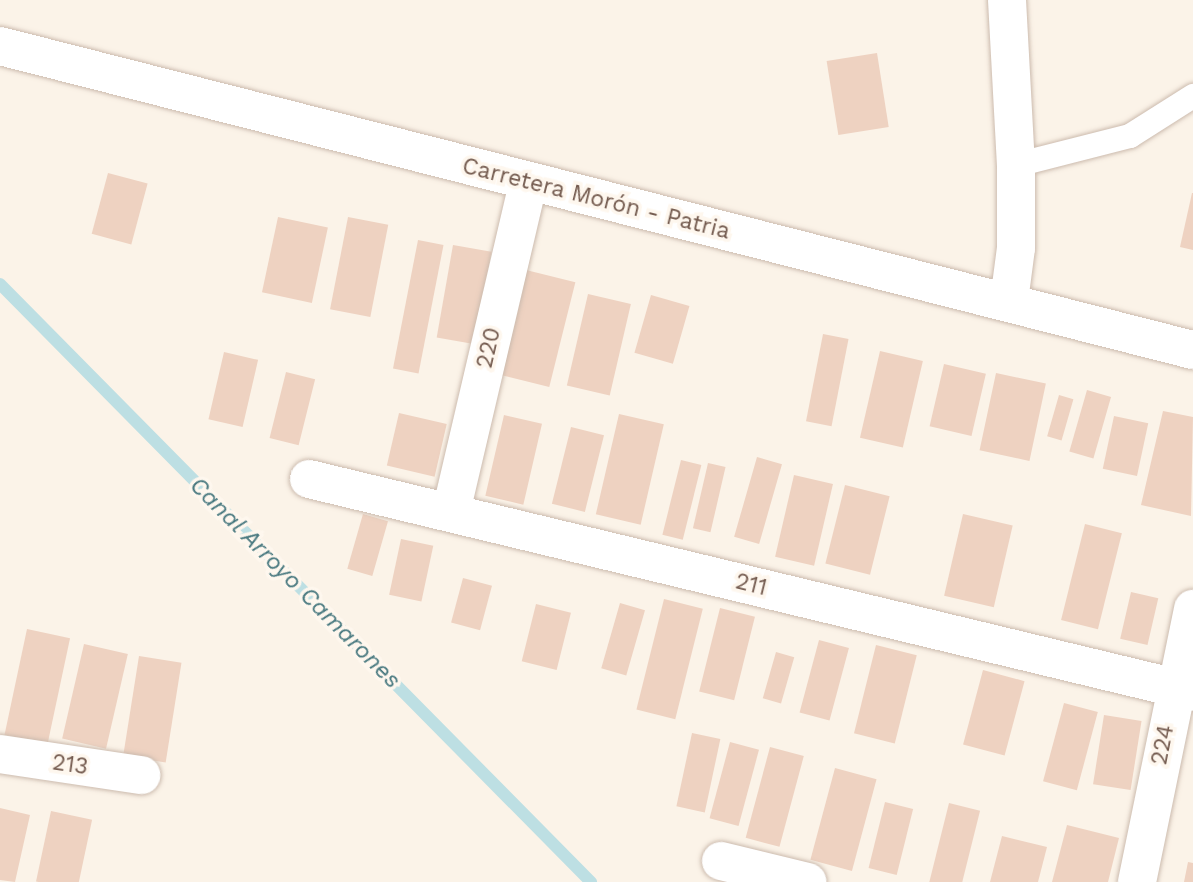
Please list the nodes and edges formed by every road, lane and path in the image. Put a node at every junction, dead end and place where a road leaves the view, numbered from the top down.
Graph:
1 (1007, 0) edge
2 (0, 46) edge
3 (1193, 96) edge
4 (1016, 165) junction
5 (528, 183) junction
6 (1009, 301) junction
7 (1193, 350) edge
8 (309, 479) dead end
9 (451, 512) junction
10 (1193, 609) edge
11 (1184, 690) edge
12 (0, 754) edge
13 (141, 775) dead end
14 (721, 861) dead end
15 (808, 882) edge
16 (1137, 882) edge

1 - 4 street
2 - 5 street, Carretera Morón - Patria
3 - 4 lane
4 - 6 street
5 - 6 street, Carretera Morón - Patria
5 - 9 street, 220
6 - 7 street, Carretera Morón - Patria
8 - 9 street, 211
9 - 11 street, 211
10 - 11 street, 224
11 - 16 street, 224
12 - 13 street, 213
14 - 15 street

